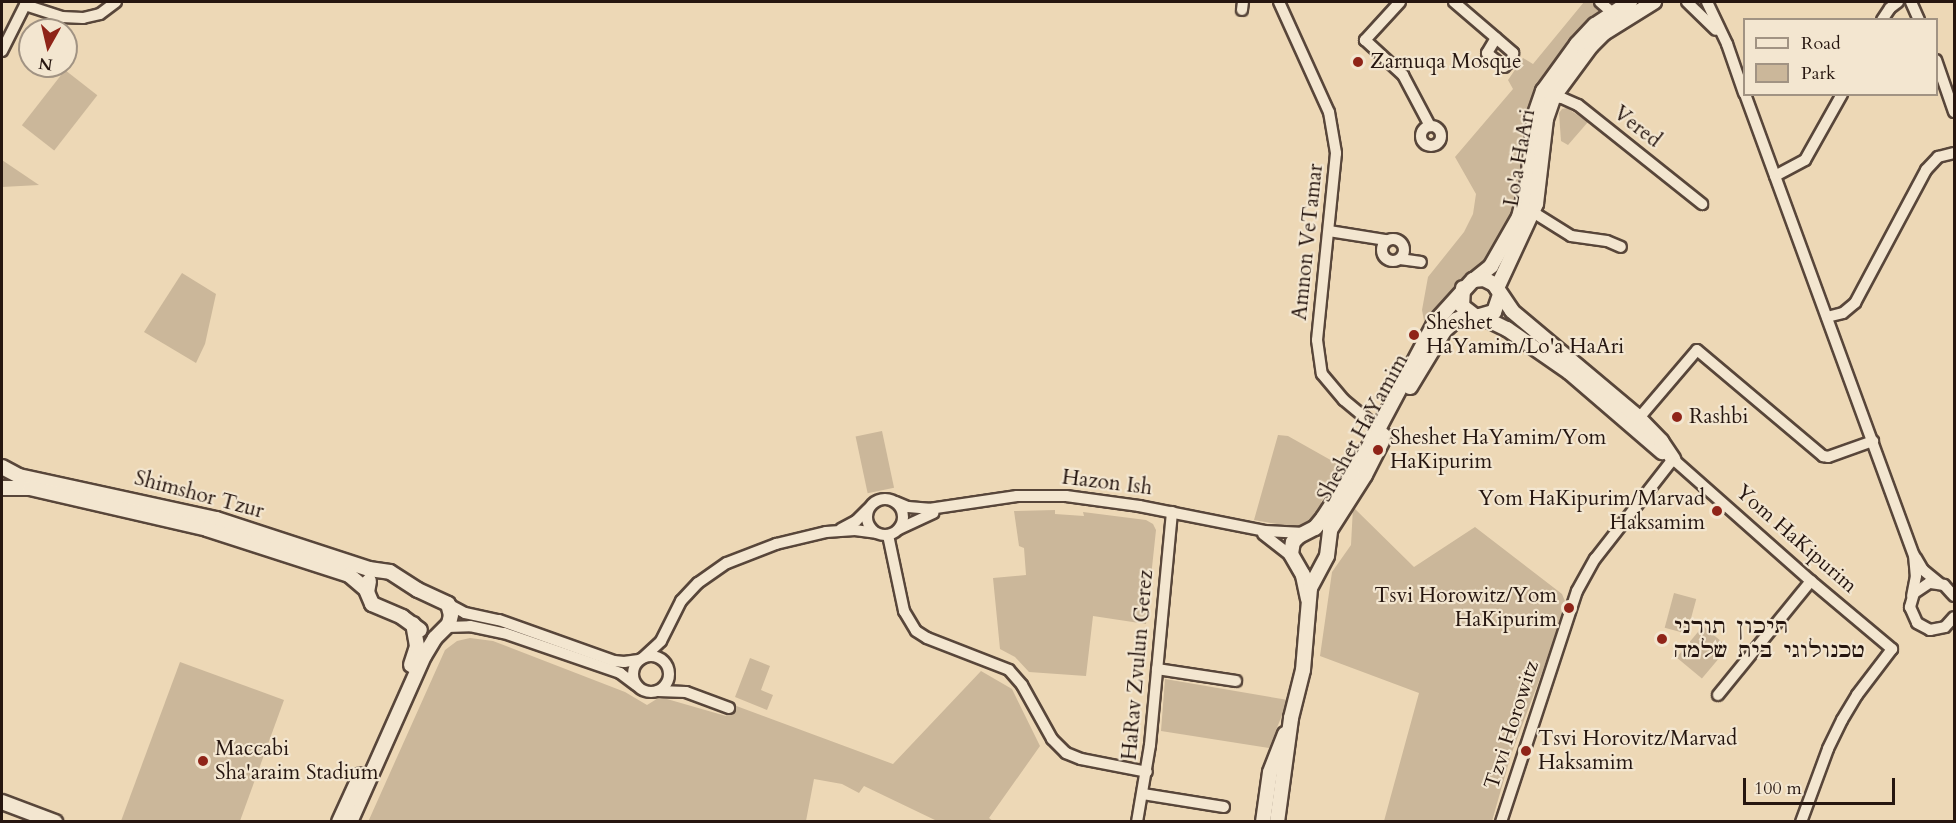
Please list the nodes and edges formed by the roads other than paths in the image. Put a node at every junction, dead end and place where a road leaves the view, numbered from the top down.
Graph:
1 (116, 2) edge
2 (1279, 2) edge
3 (1400, 2) edge
4 (1454, 2) edge
5 (1600, 2) edge
6 (1630, 2) edge
7 (1654, 2) edge
8 (1687, 2) edge
9 (1707, 2) edge
10 (1898, 2) edge
11 (1911, 2) edge
12 (1617, 17) junction
13 (1883, 18) edge
14 (1918, 18) edge
15 (1496, 38) dead end
16 (1727, 44) junction
17 (2, 51) edge
18 (1938, 66) edge
19 (1743, 88) edge
20 (1548, 96) junction
21 (1746, 96) edge
22 (1841, 96) edge
23 (1954, 112) edge
24 (1430, 126) dead end
25 (1954, 153) edge
26 (1775, 176) junction
27 (1702, 204) dead end
28 (1528, 209) junction
29 (1329, 231) junction
30 (1386, 240) junction
31 (1621, 247) dead end
32 (1400, 259) junction
33 (1421, 262) dead end
34 (1468, 284) junction
35 (1498, 292) junction
36 (1476, 316) junction
37 (1827, 317) junction
38 (1639, 418) junction
39 (1382, 432) junction
40 (1873, 441) junction
41 (1673, 459) junction
42 (2, 467) edge
43 (2, 488) edge
44 (896, 502) junction
45 (959, 505) junction
46 (868, 509) junction
47 (1172, 512) junction
48 (1249, 528) junction
49 (899, 529) junction
50 (832, 531) junction
51 (876, 533) junction
52 (1305, 533) junction
53 (888, 535) junction
54 (1327, 544) junction
55 (1914, 555) junction
56 (1295, 560) junction
57 (1323, 564) junction
58 (384, 571) junction
59 (1811, 581) junction
60 (1940, 584) junction
61 (367, 590) junction
62 (1954, 594) edge
63 (1912, 596) junction
64 (1308, 599) junction
65 (448, 604) junction
66 (1954, 618) edge
67 (413, 624) junction
68 (443, 631) junction
69 (666, 631) junction
70 (642, 658) junction
71 (668, 668) junction
72 (1157, 669) junction
73 (1236, 681) dead end
74 (636, 685) junction
75 (655, 692) junction
76 (686, 692) junction
77 (1718, 695) dead end
78 (729, 708) dead end
79 (1292, 718) junction
80 (1147, 772) junction
81 (1143, 794) junction
82 (2, 802) edge
83 (1224, 807) dead end
84 (55, 822) edge
85 (339, 822) edge
86 (350, 822) edge
87 (1137, 822) edge
88 (1263, 822) edge
89 (1277, 822) edge
90 (1501, 822) edge
91 (1801, 822) edge

1 - 17 street
2 - 29 street, Amnon VeTamar
3 - 24 street
4 - 15 street
5 - 12 street
6 - 12 street, Lo'a HaAri
7 - 12 street, Lo'a HaAri
8 - 16 street
9 - 16 street
10 - 13 street
11 - 14 street
12 - 20 street, Lo'a HaAri
16 - 19 street
18 - 23 street
20 - 27 street, Vered
20 - 28 street, Lo'a HaAri
21 - 26 street
22 - 26 street
25 - 37 street
26 - 37 street
28 - 31 street
28 - 34 street, Lo'a HaAri
28 - 35 street, Lo'a HaAri
29 - 30 street
29 - 39 street, Amnon VeTamar
30 - 32 street
30 - 32 street
32 - 33 street
34 - 35 street
34 - 36 street
34 - 39 street, Sheshet HaYamim
35 - 36 street
35 - 38 street, Yom HaKipurim
36 - 39 street, Sheshet HaYamim
36 - 41 street, Yom HaKipurim
37 - 40 street
38 - 40 street
38 - 41 street, Yom HaKipurim
39 - 52 street, Sheshet HaYamim
39 - 54 street, Sheshet HaYamim
40 - 55 street
41 - 59 street, Yom HaKipurim
41 - 90 street, Tzvi Horowitz
42 - 58 street, Shimshor Tzur
43 - 61 street, Shimshor Tzur
44 - 45 street, Hazon Ish
44 - 46 street
44 - 49 street
45 - 47 street, Hazon Ish
45 - 49 street, Hazon Ish
46 - 50 street
46 - 51 street
47 - 48 street, Hazon Ish
47 - 72 street, HaRav Zvulun Gerez
48 - 52 street, Hazon Ish
48 - 56 street, Hazon Ish
49 - 53 street
50 - 51 street
50 - 69 street
51 - 53 street
52 - 54 street
52 - 56 street
53 - 80 street
54 - 57 street
55 - 60 street
55 - 63 street
56 - 57 street
56 - 64 street
57 - 64 street
58 - 61 street
58 - 65 street, Shimshor Tzur
59 - 77 street
59 - 91 street, Yom HaKipurim
60 - 62 street
60 - 63 street
61 - 67 street, Shimshor Tzur
63 - 66 street
64 - 79 street
65 - 68 street
65 - 70 street
67 - 68 street, Shimshor Tzur
67 - 85 street
68 - 74 street
68 - 86 street
69 - 70 street
69 - 71 street
70 - 71 street
70 - 74 street
71 - 75 street
71 - 76 street
72 - 73 street
72 - 80 street, HaRav Zvulun Gerez
74 - 75 street
75 - 76 street
76 - 78 street
79 - 88 street
79 - 89 street
80 - 81 street, HaRav Zvulun Gerez
81 - 83 street
81 - 87 street, HaRav Zvulun Gerez
82 - 84 street

